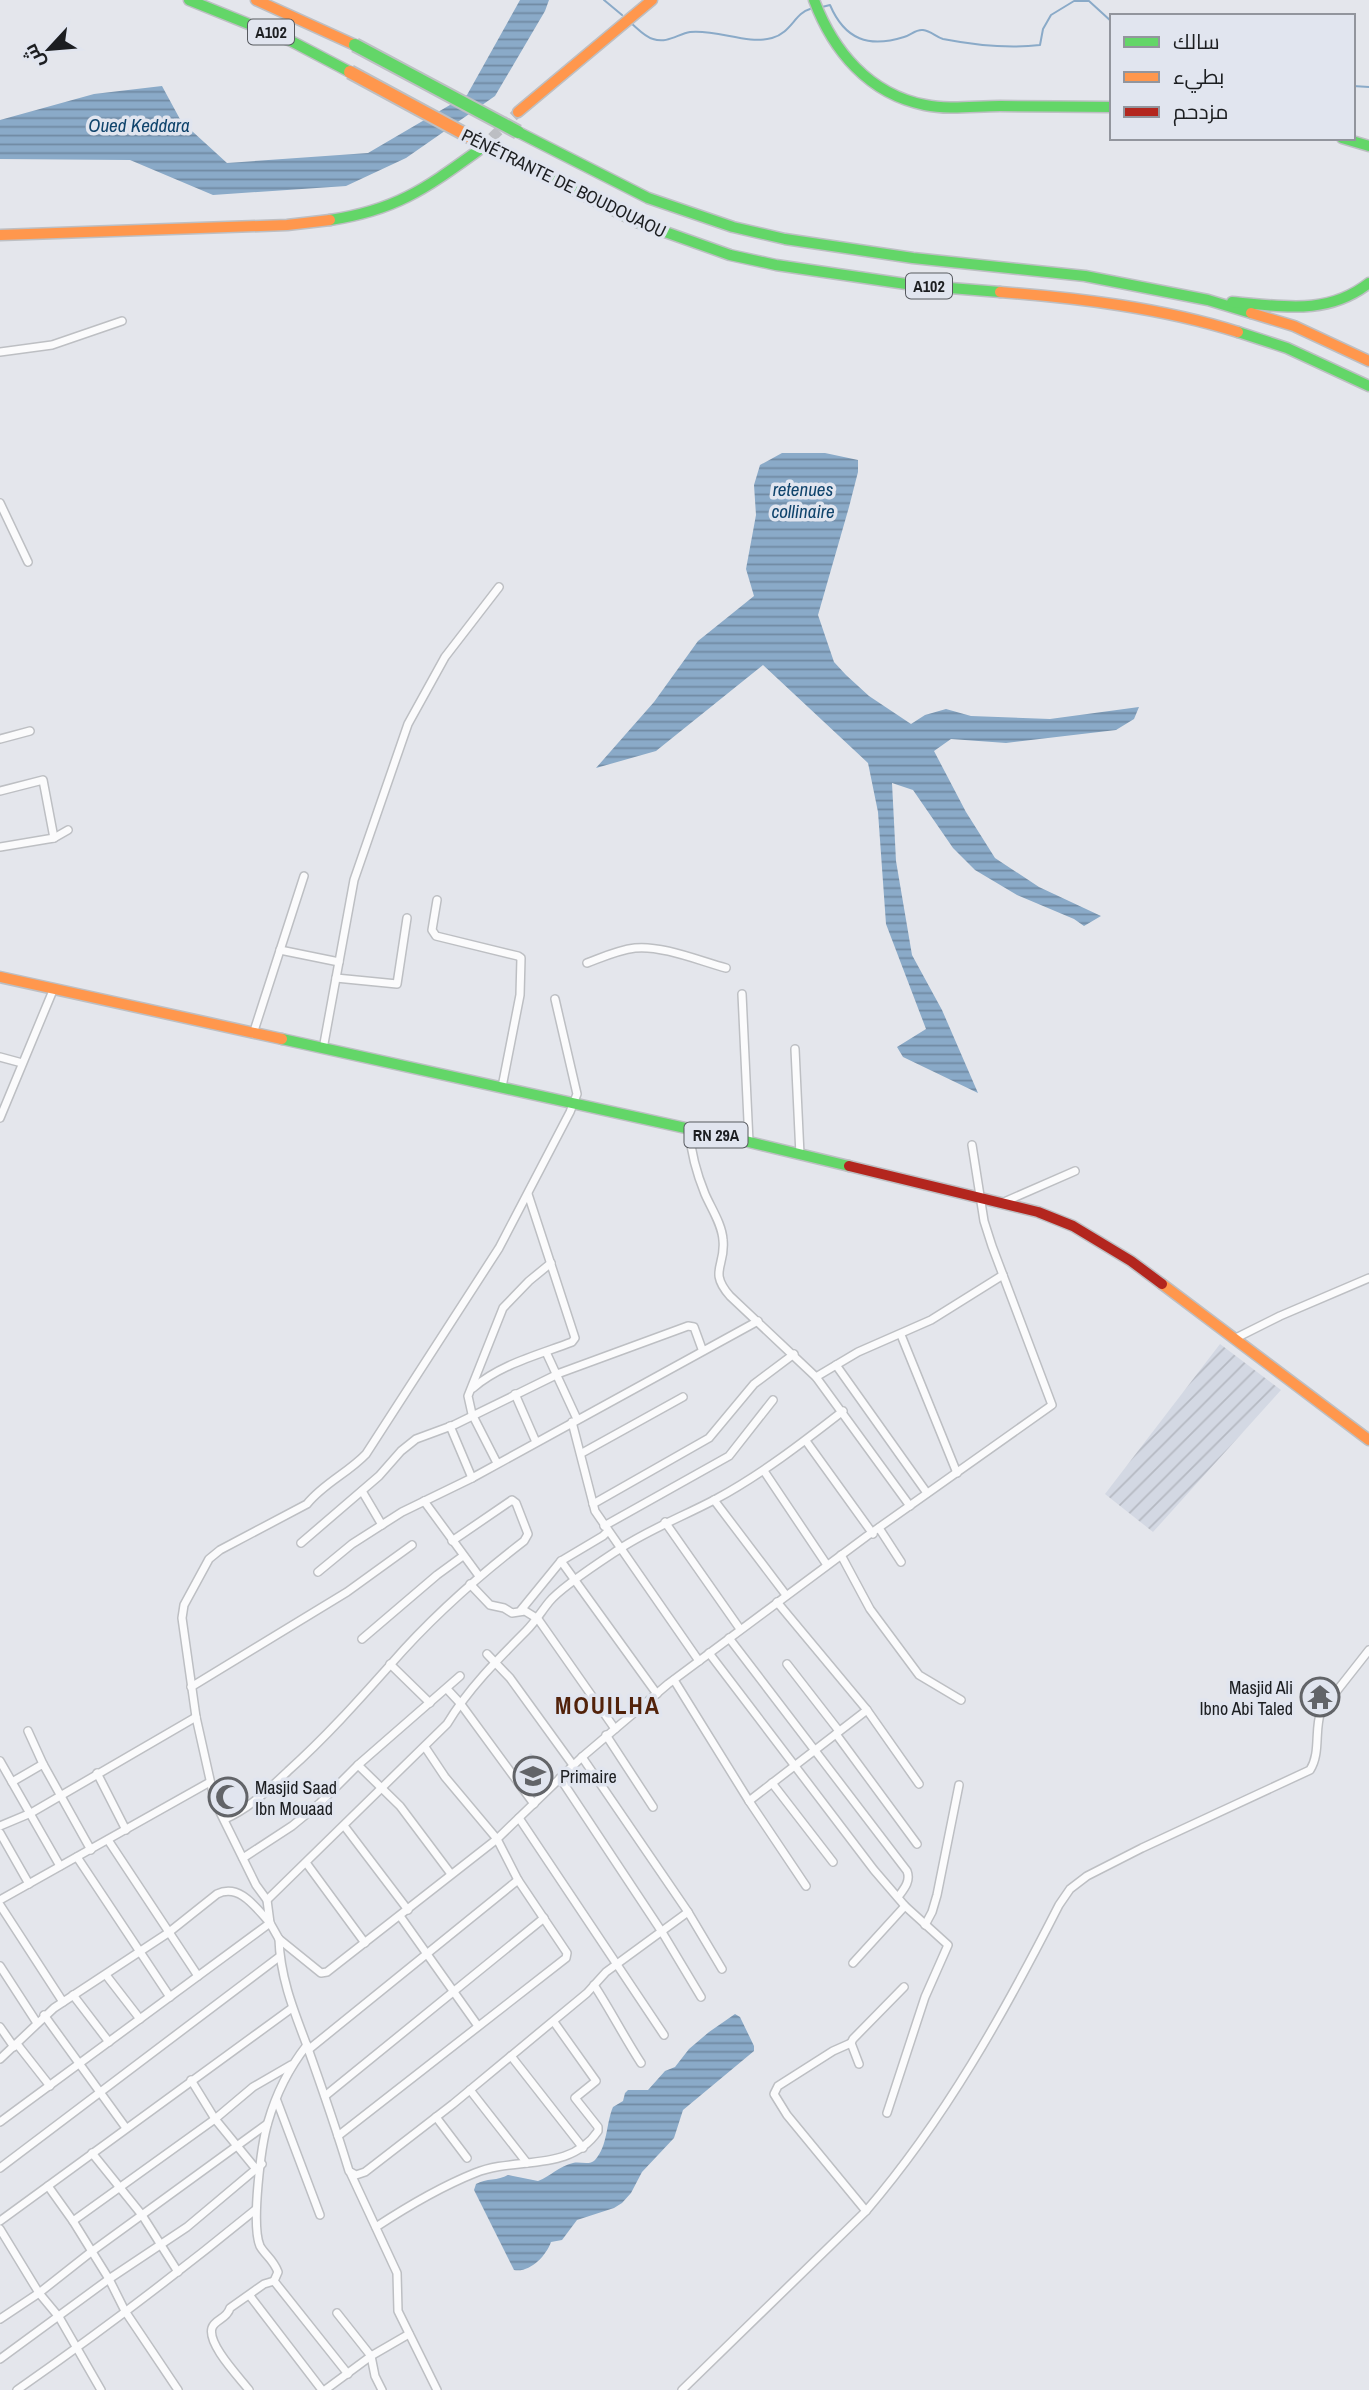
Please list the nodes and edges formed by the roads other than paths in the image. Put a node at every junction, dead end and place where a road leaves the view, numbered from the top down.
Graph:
1 (189, 0) edge
2 (256, 0) edge
3 (652, 0) edge
4 (814, 0) edge
5 (1110, 107) edge
6 (518, 112) tunnel mouth
7 (1349, 140) edge
8 (1369, 146) edge
9 (479, 150) tunnel mouth
10 (0, 235) edge
11 (1369, 283) edge
12 (1208, 300) junction
13 (122, 321) dead end
14 (0, 352) edge
15 (1369, 361) edge
16 (1369, 386) edge
17 (0, 503) edge
18 (28, 562) dead end
19 (499, 587) dead end
20 (30, 731) dead end
21 (0, 739) edge
22 (0, 791) edge
23 (68, 830) dead end
24 (54, 838) junction
25 (0, 847) edge
26 (304, 876) dead end
27 (437, 900) dead end
28 (407, 918) dead end
29 (280, 950) junction
30 (339, 962) junction
31 (587, 963) dead end
32 (726, 968) dead end
33 (0, 978) edge
34 (336, 978) junction
35 (54, 988) junction
36 (742, 994) dead end
37 (555, 999) dead end
38 (253, 1034) junction
39 (323, 1049) junction
40 (795, 1049) dead end
41 (0, 1057) edge
42 (22, 1063) junction
43 (502, 1087) junction
44 (4, 1098) edge
45 (574, 1103) junction
46 (0, 1118) edge
47 (689, 1130) junction
48 (749, 1142) junction
49 (972, 1145) dead end
50 (800, 1155) junction
51 (1075, 1171) dead end
52 (528, 1194) junction
53 (980, 1197) junction
54 (1003, 1202) junction
55 (551, 1263) junction
56 (1003, 1275) junction
57 (1369, 1278) edge
58 (758, 1321) junction
59 (901, 1335) junction
60 (1233, 1339) junction
61 (702, 1349) junction
62 (546, 1352) junction
63 (794, 1354) junction
64 (836, 1365) junction
65 (556, 1375) junction
66 (816, 1377) junction
67 (473, 1388) junction
68 (515, 1394) junction
69 (682, 1396) dead end
70 (773, 1400) dead end
71 (843, 1411) junction
72 (472, 1414) junction
73 (575, 1420) junction
74 (450, 1426) junction
75 (1369, 1440) edge
76 (806, 1441) junction
77 (536, 1442) junction
78 (582, 1453) junction
79 (497, 1463) junction
80 (764, 1471) junction
81 (957, 1472) junction
82 (472, 1478) junction
83 (362, 1491) junction
84 (928, 1493) junction
85 (714, 1500) junction
86 (424, 1501) junction
87 (593, 1504) junction
88 (910, 1506) junction
89 (665, 1522) junction
90 (382, 1525) junction
91 (606, 1528) junction
92 (876, 1531) junction
93 (453, 1541) junction
94 (301, 1543) dead end
95 (412, 1545) dead end
96 (620, 1549) junction
97 (841, 1555) junction
98 (463, 1556) junction
99 (561, 1561) junction
100 (901, 1562) dead end
101 (827, 1565) junction
102 (318, 1572) dead end
103 (479, 1576) junction
104 (574, 1582) junction
105 (470, 1584) junction
106 (786, 1595) junction
107 (777, 1602) junction
108 (521, 1610) junction
109 (538, 1619) junction
110 (740, 1629) junction
111 (729, 1638) junction
112 (362, 1639) dead end
113 (1369, 1650) edge
114 (709, 1653) junction
115 (487, 1654) dead end
116 (699, 1661) junction
117 (496, 1662) junction
118 (390, 1664) junction
119 (787, 1664) dead end
120 (460, 1676) dead end
121 (674, 1680) junction
122 (191, 1687) junction
123 (447, 1689) junction
124 (657, 1694) junction
125 (961, 1700) dead end
126 (430, 1703) junction
127 (460, 1703) junction
128 (867, 1710) junction
129 (196, 1717) junction
130 (615, 1729) junction
131 (28, 1731) dead end
132 (838, 1732) junction
133 (606, 1735) junction
134 (425, 1747) junction
135 (816, 1749) junction
136 (582, 1757) junction
137 (0, 1761) edge
138 (43, 1764) junction
139 (358, 1765) junction
140 (573, 1765) junction
141 (794, 1766) junction
142 (97, 1773) junction
143 (560, 1778) junction
144 (12, 1782) junction
145 (210, 1782) junction
146 (772, 1783) junction
147 (919, 1784) dead end
148 (958, 1785) dead end
149 (383, 1789) junction
150 (59, 1796) junction
151 (749, 1801) junction
152 (534, 1804) junction
153 (653, 1807) dead end
154 (31, 1813) junction
155 (519, 1818) junction
156 (225, 1819) junction
157 (0, 1826) edge
158 (345, 1827) junction
159 (126, 1830) junction
160 (0, 1833) edge
161 (497, 1839) junction
162 (108, 1840) junction
163 (916, 1844) dead end
164 (91, 1850) junction
165 (77, 1857) junction
166 (243, 1858) junction
167 (833, 1862) dead end
168 (307, 1864) junction
169 (60, 1866) junction
170 (450, 1874) junction
171 (518, 1880) junction
172 (29, 1884) junction
173 (806, 1886) dead end
174 (898, 1897) junction
175 (267, 1900) junction
176 (0, 1902) edge
177 (905, 1906) junction
178 (408, 1910) junction
179 (688, 1912) junction
180 (400, 1916) junction
181 (544, 1917) junction
182 (270, 1923) junction
183 (925, 1925) junction
184 (662, 1932) junction
185 (168, 1933) junction
186 (279, 1939) junction
187 (365, 1943) junction
188 (140, 1952) junction
189 (425, 1954) junction
190 (279, 1957) junction
191 (617, 1964) junction
192 (853, 1964) dead end
193 (0, 1966) edge
194 (722, 1969) dead end
195 (106, 1975) junction
196 (198, 1976) junction
197 (594, 1985) junction
198 (904, 1987) dead end
199 (452, 1990) junction
200 (73, 1995) junction
201 (170, 1997) junction
202 (701, 1997) dead end
203 (63, 2002) junction
204 (292, 2008) junction
205 (44, 2015) junction
206 (140, 2019) junction
207 (37, 2022) junction
208 (554, 2022) junction
209 (478, 2026) junction
210 (0, 2027) edge
211 (664, 2035) dead end
212 (109, 2042) junction
213 (851, 2042) junction
214 (15, 2046) junction
215 (307, 2047) junction
216 (511, 2056) junction
217 (0, 2059) edge
218 (80, 2063) junction
219 (641, 2063) dead end
220 (859, 2064) dead end
221 (291, 2065) junction
222 (191, 2080) junction
223 (50, 2086) junction
224 (470, 2090) junction
225 (102, 2093) junction
226 (325, 2096) junction
227 (276, 2101) junction
228 (887, 2113) dead end
229 (436, 2117) junction
230 (215, 2119) junction
231 (0, 2122) edge
232 (267, 2124) junction
233 (126, 2128) junction
234 (338, 2136) junction
235 (238, 2145) junction
236 (583, 2148) junction
237 (92, 2153) junction
238 (467, 2158) dead end
239 (527, 2164) junction
240 (259, 2167) junction
241 (0, 2168) edge
242 (349, 2171) junction
243 (48, 2186) junction
244 (120, 2186) junction
245 (256, 2210) junction
246 (866, 2211) junction
247 (142, 2215) junction
248 (320, 2215) dead end
249 (0, 2221) edge
250 (74, 2221) junction
251 (376, 2227) junction
252 (0, 2229) edge
253 (162, 2244) junction
254 (92, 2252) junction
255 (178, 2272) junction
256 (109, 2279) junction
257 (274, 2281) junction
258 (39, 2293) junction
259 (250, 2296) junction
260 (125, 2311) junction
261 (337, 2314) dead end
262 (59, 2317) junction
263 (0, 2319) edge
264 (409, 2334) junction
265 (78, 2348) junction
266 (371, 2356) junction
267 (0, 2359) edge
268 (348, 2374) junction
269 (337, 2381) junction
270 (17, 2390) edge
271 (101, 2390) edge
272 (178, 2390) edge
273 (249, 2390) edge
274 (323, 2390) edge
275 (342, 2390) edge
276 (382, 2390) edge
277 (437, 2390) edge
278 (682, 2390) edge

1 - 16 main road, PÉNÉTRANTE DE BOUDOUAOU / A102, bridge
2 - 12 main road, PÉNÉTRANTE DE BOUDOUAOU / A102, bridge
3 - 6 main road
4 - 5 main road
7 - 8 main road
9 - 10 main road
11 - 12 main road
12 - 15 main road, PÉNÉTRANTE DE BOUDOUAOU / A102
13 - 14 street
17 - 18 street
19 - 30 street
20 - 21 street
22 - 24 street
23 - 24 street
24 - 25 street
26 - 29 street
27 - 43 street
28 - 34 street
29 - 30 street
29 - 38 street
30 - 34 street
31 - 32 street
33 - 35 main road, RN 29A
34 - 39 street
35 - 38 main road, RN 29A
35 - 42 street
36 - 48 street
37 - 45 street
38 - 39 main road, RN 29A
39 - 43 main road, RN 29A
40 - 50 street
41 - 42 street
42 - 44 street
43 - 45 main road, RN 29A
44 - 46 street
45 - 47 main road, RN 29A
45 - 52 street
47 - 48 main road, RN 29A
47 - 58 street
48 - 50 main road, RN 29A
49 - 53 street
50 - 53 main road, RN 29A
51 - 54 street
52 - 55 street
52 - 122 street
53 - 54 main road, RN 29A
53 - 56 street
54 - 60 main road, RN 29A
55 - 62 street
55 - 67 street
56 - 59 street
56 - 81 street
57 - 60 street
58 - 61 street
58 - 63 street
59 - 64 street
59 - 81 street
60 - 75 main road, RN 29A
61 - 65 street
61 - 73 street
62 - 65 street
62 - 67 street
63 - 66 street
63 - 87 street
64 - 66 street
64 - 84 street
65 - 68 street
65 - 73 street
66 - 71 street
67 - 72 street
68 - 72 street
68 - 77 street
69 - 78 street
70 - 91 street
71 - 76 street
71 - 88 street
72 - 74 street
72 - 79 street
73 - 77 street
73 - 78 street
74 - 82 street
74 - 83 street
76 - 80 street
76 - 92 street
77 - 79 street
78 - 87 street
79 - 82 street
80 - 85 street
80 - 101 street
81 - 84 street
82 - 86 street
83 - 90 street
83 - 94 street
84 - 88 street
85 - 89 street
85 - 106 street
86 - 90 street
86 - 93 street
87 - 91 street
88 - 92 street
89 - 96 street
89 - 110 street
90 - 102 street
91 - 96 street
91 - 99 street
92 - 97 street
92 - 100 street
93 - 98 street
93 - 103 street
95 - 122 street
96 - 104 street
96 - 116 street
97 - 101 street
97 - 125 street
98 - 103 street
98 - 112 street
99 - 104 street
99 - 108 street
101 - 106 street
103 - 105 street
104 - 109 street
104 - 124 street
105 - 108 street
105 - 118 street
106 - 107 street
107 - 110 street
107 - 128 street
108 - 109 street
109 - 117 street
109 - 130 street
110 - 111 street
111 - 114 street
111 - 135 street
113 - 246 street
114 - 116 street
114 - 141 street
115 - 117 street
116 - 121 street
117 - 127 street
117 - 140 street
118 - 126 street
118 - 156 street
119 - 132 street
120 - 123 street
121 - 124 street
121 - 151 street
122 - 129 street
123 - 126 street
123 - 127 street
124 - 130 street
126 - 139 street
127 - 134 street
127 - 152 street
128 - 132 street
128 - 147 street
129 - 142 street
129 - 145 street
130 - 133 street
131 - 138 street
132 - 135 street
132 - 163 street
133 - 136 street
133 - 153 street
134 - 149 street
134 - 161 street
135 - 141 street
135 - 174 street
136 - 140 street
136 - 179 street
137 - 144 street
138 - 144 street
138 - 150 street
139 - 149 street
139 - 166 street
140 - 143 street
141 - 146 street
141 - 174 street
142 - 150 street
142 - 159 street
143 - 152 street
143 - 184 street
144 - 154 street
145 - 156 street
145 - 159 street
146 - 151 street
146 - 167 street
148 - 183 street
149 - 158 street
149 - 170 street
150 - 154 street
150 - 164 street
151 - 173 street
152 - 155 street
154 - 157 street
154 - 169 street
155 - 161 street
155 - 191 street
156 - 166 street
158 - 168 street
158 - 178 street
159 - 162 street
160 - 172 street
161 - 170 street
161 - 171 street
162 - 164 street
162 - 185 street
164 - 165 street
165 - 169 street
165 - 188 street
166 - 175 street
168 - 175 street
168 - 187 street
169 - 172 street
170 - 178 street
171 - 181 street
171 - 189 street
172 - 176 street
174 - 177 street
175 - 182 street
176 - 203 street
177 - 183 street
177 - 192 street
178 - 180 street
179 - 184 street
179 - 194 street
180 - 187 street
180 - 189 street
181 - 199 street
181 - 209 street
182 - 185 street
182 - 186 street
182 - 196 street
183 - 228 street
184 - 191 street
184 - 202 street
185 - 188 street
185 - 196 street
186 - 187 street
186 - 190 street
188 - 195 street
188 - 201 street
189 - 199 street
189 - 215 street
190 - 204 street
190 - 225 street
191 - 197 street
191 - 211 street
193 - 207 street
195 - 200 street
195 - 206 street
196 - 201 street
197 - 208 street
197 - 219 street
198 - 213 street
199 - 209 street
199 - 226 street
200 - 203 street
200 - 212 street
201 - 206 street
203 - 205 street
204 - 215 street
204 - 222 street
205 - 207 street
205 - 218 street
206 - 212 street
207 - 214 street
208 - 216 street
208 - 236 street
209 - 234 street
210 - 214 street
212 - 218 street
213 - 220 street
213 - 246 street
214 - 217 street
214 - 223 street
215 - 221 street
215 - 226 street
216 - 224 street
216 - 236 street
218 - 223 street
218 - 225 street
221 - 227 street
221 - 230 street
222 - 230 street
222 - 233 street
223 - 231 street
224 - 229 street
224 - 239 street
225 - 233 street
225 - 241 street
226 - 234 street
227 - 232 street
227 - 248 street
229 - 238 street
229 - 242 street
230 - 235 street
230 - 244 street
232 - 235 street
232 - 240 street
233 - 237 street
234 - 242 street
235 - 240 street
235 - 247 street
236 - 239 street
237 - 243 street
237 - 244 street
239 - 251 street
240 - 245 street
240 - 253 street
242 - 251 street
243 - 249 street
243 - 250 street
244 - 247 street
244 - 250 street
245 - 255 street
245 - 257 street
246 - 278 street
247 - 253 street
247 - 254 street
250 - 254 street
251 - 264 street
252 - 258 street
253 - 255 street
253 - 256 street
254 - 256 street
254 - 258 street
255 - 260 street
256 - 260 street
256 - 262 street
257 - 259 street
257 - 268 street
258 - 262 street
258 - 263 street
259 - 273 street
259 - 274 street
260 - 265 street
260 - 272 street
261 - 266 street
262 - 265 street
262 - 267 street
264 - 266 street
264 - 277 street
265 - 270 street
265 - 271 street
266 - 268 street
266 - 276 street
268 - 269 street
269 - 274 street
269 - 275 street

